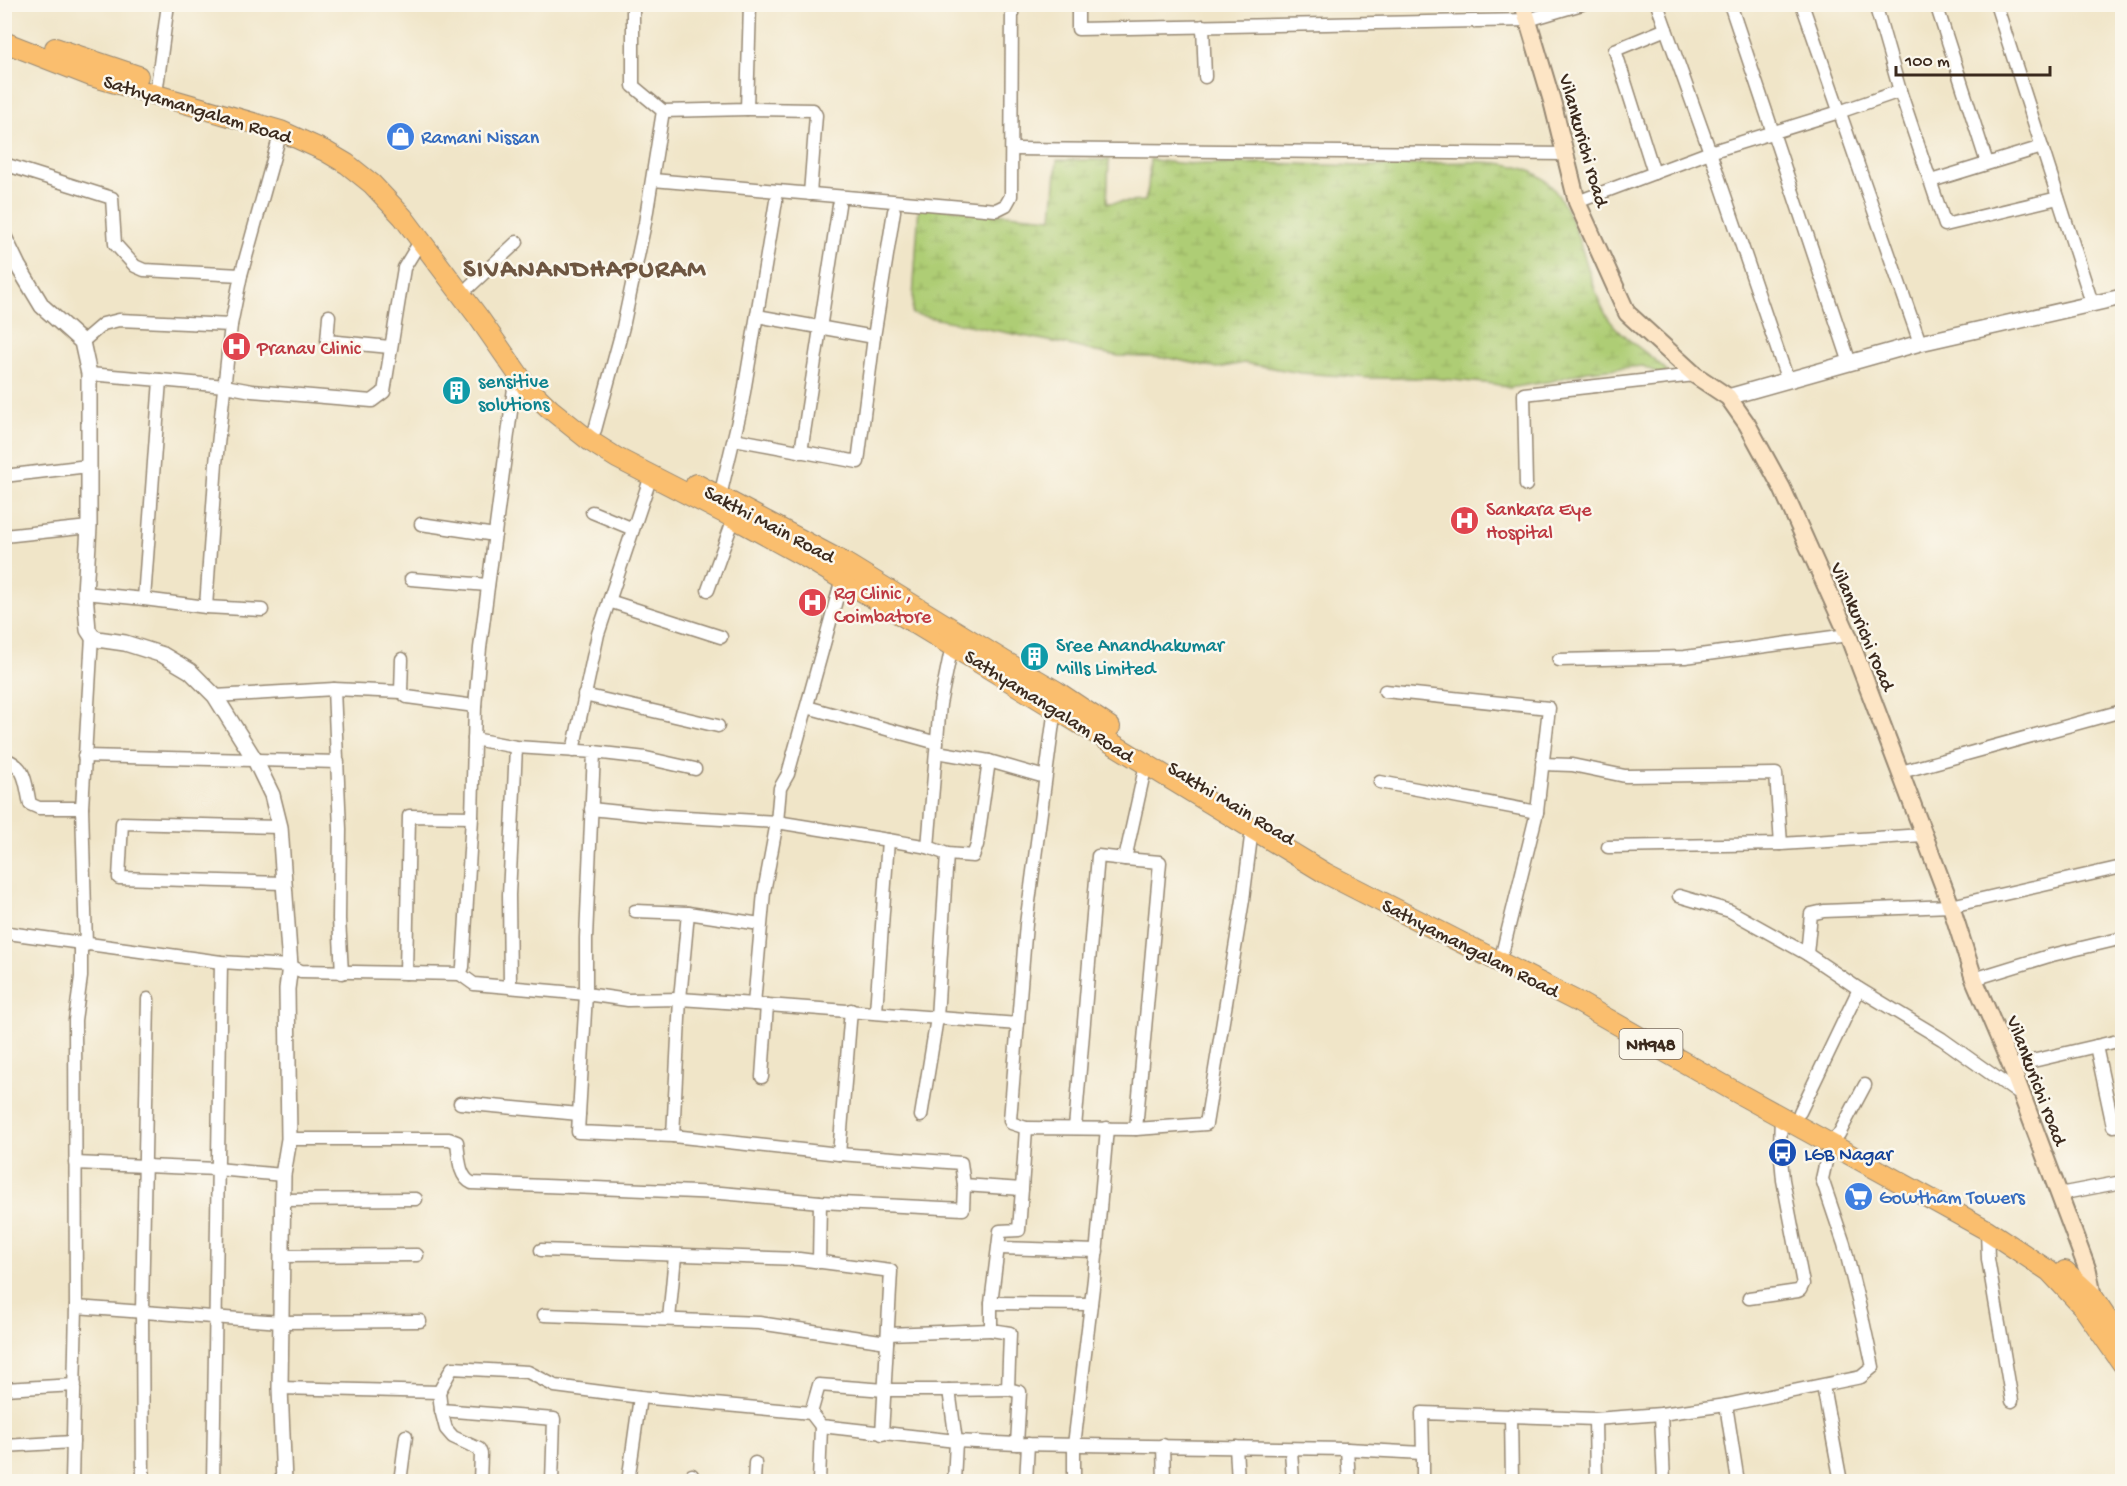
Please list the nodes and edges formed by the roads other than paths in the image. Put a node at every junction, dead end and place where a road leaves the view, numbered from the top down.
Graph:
1 (168, 4) edge
2 (633, 4) edge
3 (750, 4) edge
4 (1012, 4) edge
5 (1078, 4) edge
6 (1582, 4) edge
7 (1657, 4) edge
8 (1730, 4) edge
9 (1802, 4) edge
10 (1875, 4) edge
11 (1936, 4) edge
12 (1996, 4) edge
13 (1525, 12) edge
14 (1203, 26) junction
15 (4, 29) edge
16 (1666, 29) junction
17 (4, 42) edge
18 (1205, 77) dead end
19 (157, 89) junction
20 (1900, 91) junction
21 (747, 109) junction
22 (663, 111) junction
23 (1839, 112) junction
24 (281, 131) junction
25 (1773, 132) junction
26 (2042, 147) junction
27 (1012, 149) junction
28 (1710, 152) junction
29 (1566, 154) junction
30 (1987, 163) junction
31 (4, 164) edge
32 (1654, 173) junction
33 (653, 180) junction
34 (1931, 181) junction
35 (810, 194) junction
36 (2058, 198) junction
37 (776, 201) dead end
38 (1577, 202) junction
39 (839, 205) dead end
40 (894, 211) dead end
41 (4, 237) edge
42 (421, 240) junction
43 (517, 242) dead end
44 (11, 267) edge
45 (241, 275) junction
46 (470, 286) junction
47 (2122, 297) edge
48 (2092, 303) junction
49 (328, 316) dead end
50 (757, 316) junction
51 (231, 325) junction
52 (820, 327) junction
53 (874, 337) junction
54 (82, 342) junction
55 (1920, 343) junction
56 (390, 347) junction
57 (1850, 363) junction
58 (516, 373) junction
59 (89, 374) junction
60 (1695, 375) junction
61 (160, 380) junction
62 (1788, 381) junction
63 (225, 386) junction
64 (1728, 397) junction
65 (595, 430) junction
66 (734, 440) junction
67 (801, 452) junction
68 (88, 466) junction
69 (4, 476) edge
70 (651, 476) junction
71 (1526, 485) dead end
72 (720, 496) junction
73 (592, 512) dead end
74 (734, 518) junction
75 (421, 524) dead end
76 (89, 527) junction
77 (633, 529) junction
78 (495, 535) junction
79 (4, 537) edge
80 (832, 567) junction
81 (411, 579) dead end
82 (488, 585) junction
83 (708, 590) dead end
84 (85, 593) junction
85 (144, 598) junction
86 (609, 602) junction
87 (206, 607) junction
88 (262, 610) dead end
89 (1848, 635) junction
90 (92, 636) junction
91 (721, 637) dead end
92 (952, 645) junction
93 (402, 659) dead end
94 (1559, 660) dead end
95 (334, 689) junction
96 (1385, 691) dead end
97 (400, 692) junction
98 (584, 695) junction
99 (215, 696) junction
100 (475, 706) junction
101 (807, 706) junction
102 (1055, 708) junction
103 (2122, 711) edge
104 (718, 726) dead end
105 (474, 739) junction
106 (516, 747) junction
107 (937, 747) junction
108 (573, 751) junction
109 (594, 752) junction
110 (84, 756) junction
111 (4, 759) edge
112 (255, 760) junction
113 (989, 761) junction
114 (338, 762) junction
115 (1146, 764) junction
116 (1542, 764) junction
117 (695, 769) dead end
118 (1901, 772) junction
119 (1045, 777) junction
120 (1380, 782) dead end
121 (82, 808) junction
122 (591, 809) junction
123 (1537, 812) junction
124 (472, 817) junction
125 (777, 822) junction
126 (280, 827) junction
127 (1252, 829) junction
128 (1923, 835) junction
129 (888, 840) junction
130 (1781, 844) junction
131 (928, 847) junction
132 (1608, 847) dead end
133 (947, 854) junction
134 (1125, 859) junction
135 (2122, 867) edge
136 (284, 883) junction
137 (1679, 896) dead end
138 (1951, 906) junction
139 (634, 911) dead end
140 (688, 913) junction
141 (760, 924) junction
142 (8, 933) dead end
143 (2119, 939) dead end
144 (84, 944) junction
145 (1503, 950) junction
146 (1807, 954) junction
147 (221, 962) junction
148 (290, 966) junction
149 (342, 973) junction
150 (406, 973) junction
151 (460, 974) junction
152 (1974, 979) junction
153 (510, 986) junction
154 (1859, 989) junction
155 (586, 994) junction
156 (148, 999) dead end
157 (680, 999) junction
158 (760, 1004) junction
159 (851, 1010) junction
160 (876, 1012) junction
161 (937, 1018) junction
162 (1018, 1024) junction
163 (2122, 1040) edge
164 (2096, 1046) junction
165 (2011, 1066) junction
166 (762, 1077) dead end
167 (1865, 1085) dead end
168 (2022, 1096) junction
169 (460, 1102) dead end
170 (579, 1114) junction
171 (1790, 1115) junction
172 (921, 1116) dead end
173 (2122, 1125) edge
174 (1026, 1128) junction
175 (1075, 1128) junction
176 (1107, 1128) junction
177 (1136, 1129) junction
178 (673, 1136) junction
179 (289, 1139) junction
180 (1835, 1139) junction
181 (839, 1154) junction
182 (75, 1163) junction
183 (145, 1167) junction
184 (217, 1169) junction
185 (283, 1175) junction
186 (2122, 1182) edge
187 (964, 1185) junction
188 (1022, 1189) junction
189 (2059, 1194) junction
190 (416, 1199) dead end
191 (283, 1200) junction
192 (820, 1202) junction
193 (1987, 1230) junction
194 (999, 1248) junction
195 (541, 1250) dead end
196 (1097, 1251) junction
197 (417, 1255) dead end
198 (282, 1256) junction
199 (675, 1256) junction
200 (819, 1262) junction
201 (1749, 1298) dead end
202 (2088, 1302) junction
203 (991, 1303) junction
204 (1091, 1304) junction
205 (76, 1307) junction
206 (142, 1311) junction
207 (544, 1315) dead end
208 (215, 1318) junction
209 (669, 1320) junction
210 (420, 1321) dead end
211 (281, 1322) junction
212 (990, 1330) junction
213 (888, 1338) junction
214 (2122, 1340) edge
215 (2122, 1364) edge
216 (75, 1385) junction
217 (1823, 1386) junction
218 (280, 1388) junction
219 (4, 1389) edge
220 (1008, 1389) junction
221 (885, 1390) junction
222 (949, 1390) junction
223 (439, 1392) junction
224 (640, 1397) junction
225 (2012, 1401) dead end
226 (1726, 1405) junction
227 (441, 1410) junction
228 (811, 1413) junction
229 (1510, 1414) junction
230 (1661, 1414) junction
231 (1595, 1419) junction
232 (821, 1426) junction
233 (882, 1434) junction
234 (406, 1436) dead end
235 (956, 1441) junction
236 (73, 1442) junction
237 (1023, 1444) junction
238 (1074, 1445) junction
239 (1163, 1445) junction
240 (4, 1446) edge
241 (1236, 1447) junction
242 (1291, 1449) junction
243 (1347, 1449) junction
244 (1423, 1453) junction
245 (754, 1463) dead end
246 (72, 1482) edge
247 (142, 1482) edge
248 (213, 1482) edge
249 (284, 1482) edge
250 (400, 1482) edge
251 (480, 1482) edge
252 (552, 1482) edge
253 (628, 1482) edge
254 (754, 1482) edge
255 (819, 1482) edge
256 (954, 1482) edge
257 (1026, 1482) edge
258 (1074, 1482) edge
259 (1164, 1482) edge
260 (1238, 1482) edge
261 (1293, 1482) edge
262 (1349, 1482) edge
263 (1423, 1482) edge
264 (1512, 1482) edge
265 (1596, 1482) edge
266 (1664, 1482) edge
267 (1738, 1482) edge
268 (1841, 1482) edge

1 - 19 street
2 - 22 street
3 - 21 street
4 - 27 street
5 - 14 street
6 - 13 street
7 - 16 street
8 - 25 street
9 - 23 street
10 - 20 street
11 - 30 street
12 - 26 street
13 - 14 street
13 - 29 main road, Vilankurichi road
14 - 18 street
15 - 19 highway, Sakthi Main Road / NH948
16 - 28 street
16 - 32 street
17 - 19 highway, Sathyamangalam Road / NH948
19 - 24 highway, Sathyamangalam Road / NH948
19 - 46 highway, Sakthi Main Road / NH948
20 - 23 street
20 - 34 street
21 - 22 street
21 - 35 street
22 - 33 street
23 - 25 street
23 - 55 street
24 - 42 highway, Sathyamangalam Road / NH948
24 - 45 street
25 - 28 street
25 - 57 street
26 - 30 street
26 - 36 street
27 - 29 street
27 - 35 street
28 - 32 street
28 - 62 street
29 - 38 main road, Vilankurichi road
30 - 34 street
31 - 45 street
32 - 38 street
33 - 35 street
33 - 65 street
34 - 36 street
36 - 48 street
37 - 50 street
38 - 60 main road, Vilankurichi road
39 - 52 street
40 - 53 street
41 - 44 street
42 - 56 street
42 - 58 highway, Sathyamangalam Road / NH948
43 - 46 street
44 - 54 street
45 - 51 street
46 - 65 highway, Sakthi Main Road / NH948
47 - 48 street
48 - 55 street
49 - 56 street
50 - 52 street
50 - 66 street
51 - 54 street
51 - 63 street
52 - 53 street
52 - 67 street
53 - 67 street
54 - 59 street
55 - 57 street
56 - 63 street
57 - 62 street
58 - 70 highway, Sathyamangalam Road / NH948
58 - 78 street
59 - 61 street
59 - 68 street
60 - 64 main road, Vilankurichi road
60 - 71 street
61 - 63 street
61 - 85 street
62 - 64 street
63 - 87 street
64 - 89 main road, Vilankurichi road
65 - 72 highway, Sakthi Main Road / NH948
66 - 67 street
66 - 72 street
68 - 69 street
68 - 76 street
70 - 74 highway, Sathyamangalam Road / NH948
70 - 77 street
72 - 80 highway, Sakthi Main Road / NH948
73 - 77 street
74 - 80 highway, Sathyamangalam Road / NH948
74 - 83 street
75 - 78 street
76 - 79 street
76 - 84 street
77 - 86 street
78 - 82 street
80 - 92 highway, Sathyamangalam Road / NH948
80 - 101 street
80 - 145 highway, Sakthi Main Road / NH948
81 - 82 street
82 - 100 street
84 - 85 street
84 - 90 street
85 - 87 street
86 - 91 street
86 - 98 street
87 - 88 street
89 - 94 street
89 - 118 main road, Vilankurichi road
90 - 99 street
90 - 110 street
92 - 102 highway, Sathyamangalam Road / NH948
92 - 107 street
93 - 97 street
95 - 97 street
95 - 99 street
95 - 114 street
96 - 116 street
97 - 100 street
98 - 104 street
98 - 108 street
99 - 112 street
100 - 105 street
101 - 107 street
101 - 125 street
102 - 115 highway, Sathyamangalam Road / NH948
102 - 119 street
103 - 118 street
105 - 106 street
105 - 124 street
106 - 108 street
106 - 153 street
107 - 113 street
107 - 131 street
108 - 109 street
109 - 117 street
109 - 122 street
110 - 112 street
110 - 121 street
111 - 121 street
112 - 114 street
112 - 126 street
113 - 119 street
113 - 133 street
114 - 149 street
115 - 127 highway, Sathyamangalam Road / NH948
115 - 134 street
116 - 123 street
116 - 130 street
118 - 128 main road, Vilankurichi road
119 - 162 street
120 - 123 street
121 - 144 street
122 - 125 street
122 - 155 street
123 - 145 street
124 - 150 street
124 - 151 street
125 - 129 street
125 - 141 street
126 - 136 street
126 - 136 street
127 - 171 highway, Sathyamangalam Road / NH948
127 - 177 street
128 - 130 street
128 - 138 main road, Vilankurichi road
129 - 131 street
129 - 160 street
130 - 132 street
131 - 133 street
133 - 161 street
134 - 175 street
134 - 177 street
135 - 138 street
136 - 148 street
137 - 146 street
138 - 146 street
138 - 152 main road, Vilankurichi road
139 - 140 street
140 - 141 street
140 - 157 street
141 - 158 street
142 - 144 street
143 - 152 street
144 - 147 street
144 - 182 street
145 - 171 highway, Sakthi Main Road / NH948
146 - 154 street
147 - 148 street
147 - 184 street
148 - 149 street
148 - 179 street
149 - 150 street
150 - 151 street
151 - 153 street
152 - 165 main road, Vilankurichi road
153 - 155 street
154 - 168 street
154 - 171 street
155 - 157 street
155 - 170 street
156 - 183 street
157 - 158 street
157 - 178 street
158 - 159 street
158 - 166 street
159 - 160 street
159 - 181 street
160 - 161 street
161 - 162 street
161 - 172 street
162 - 174 street
163 - 164 street
164 - 165 street
164 - 173 street
165 - 168 main road, Vilankurichi road
167 - 180 street
168 - 189 main road, Vilankurichi road
169 - 170 street
170 - 178 street
171 - 180 highway, Sathyamangalam Road / NH948
171 - 201 street
174 - 175 street
174 - 188 street
175 - 176 street
176 - 177 street
176 - 196 street
178 - 181 street
179 - 185 street
179 - 192 street
180 - 193 highway, Sathyamangalam Road / NH948
180 - 202 highway, NH948
180 - 217 street
181 - 187 street
182 - 183 street
182 - 205 street
183 - 184 street
183 - 206 street
184 - 185 street
184 - 208 street
185 - 191 street
186 - 189 street
187 - 188 street
187 - 192 street
188 - 194 street
189 - 202 main road, Vilankurichi road
190 - 191 street
191 - 198 street
192 - 200 street
193 - 202 highway, Sathyamangalam Road / NH948
193 - 225 street
194 - 196 street
194 - 203 street
195 - 199 street
196 - 204 street
197 - 198 street
198 - 211 street
199 - 200 street
199 - 209 street
200 - 213 street
202 - 214 highway, NH948
202 - 215 highway, Sathyamangalam Road / NH948
203 - 204 street
203 - 212 street
204 - 238 street
205 - 206 street
205 - 216 street
206 - 208 street
206 - 247 street
207 - 209 street
208 - 211 street
208 - 248 street
209 - 213 street
210 - 211 street
211 - 218 street
212 - 213 street
212 - 220 street
213 - 221 street
216 - 219 street
216 - 236 street
217 - 226 street
217 - 268 street
218 - 223 street
218 - 249 street
220 - 222 street
220 - 237 street
221 - 222 street
221 - 228 street
221 - 233 street
222 - 235 street
223 - 224 street
223 - 227 street
224 - 228 street
224 - 253 street
226 - 230 street
226 - 267 street
227 - 251 street
227 - 252 street
228 - 232 street
229 - 231 street
229 - 244 street
229 - 264 street
230 - 231 street
230 - 266 street
231 - 265 street
232 - 233 street
232 - 255 street
233 - 235 street
234 - 250 street
235 - 237 street
235 - 256 street
236 - 240 street
236 - 246 street
237 - 238 street
237 - 257 street
238 - 239 street
238 - 258 street
239 - 241 street
239 - 259 street
241 - 242 street
241 - 260 street
242 - 243 street
242 - 261 street
243 - 244 street
243 - 262 street
244 - 263 street
245 - 254 street

